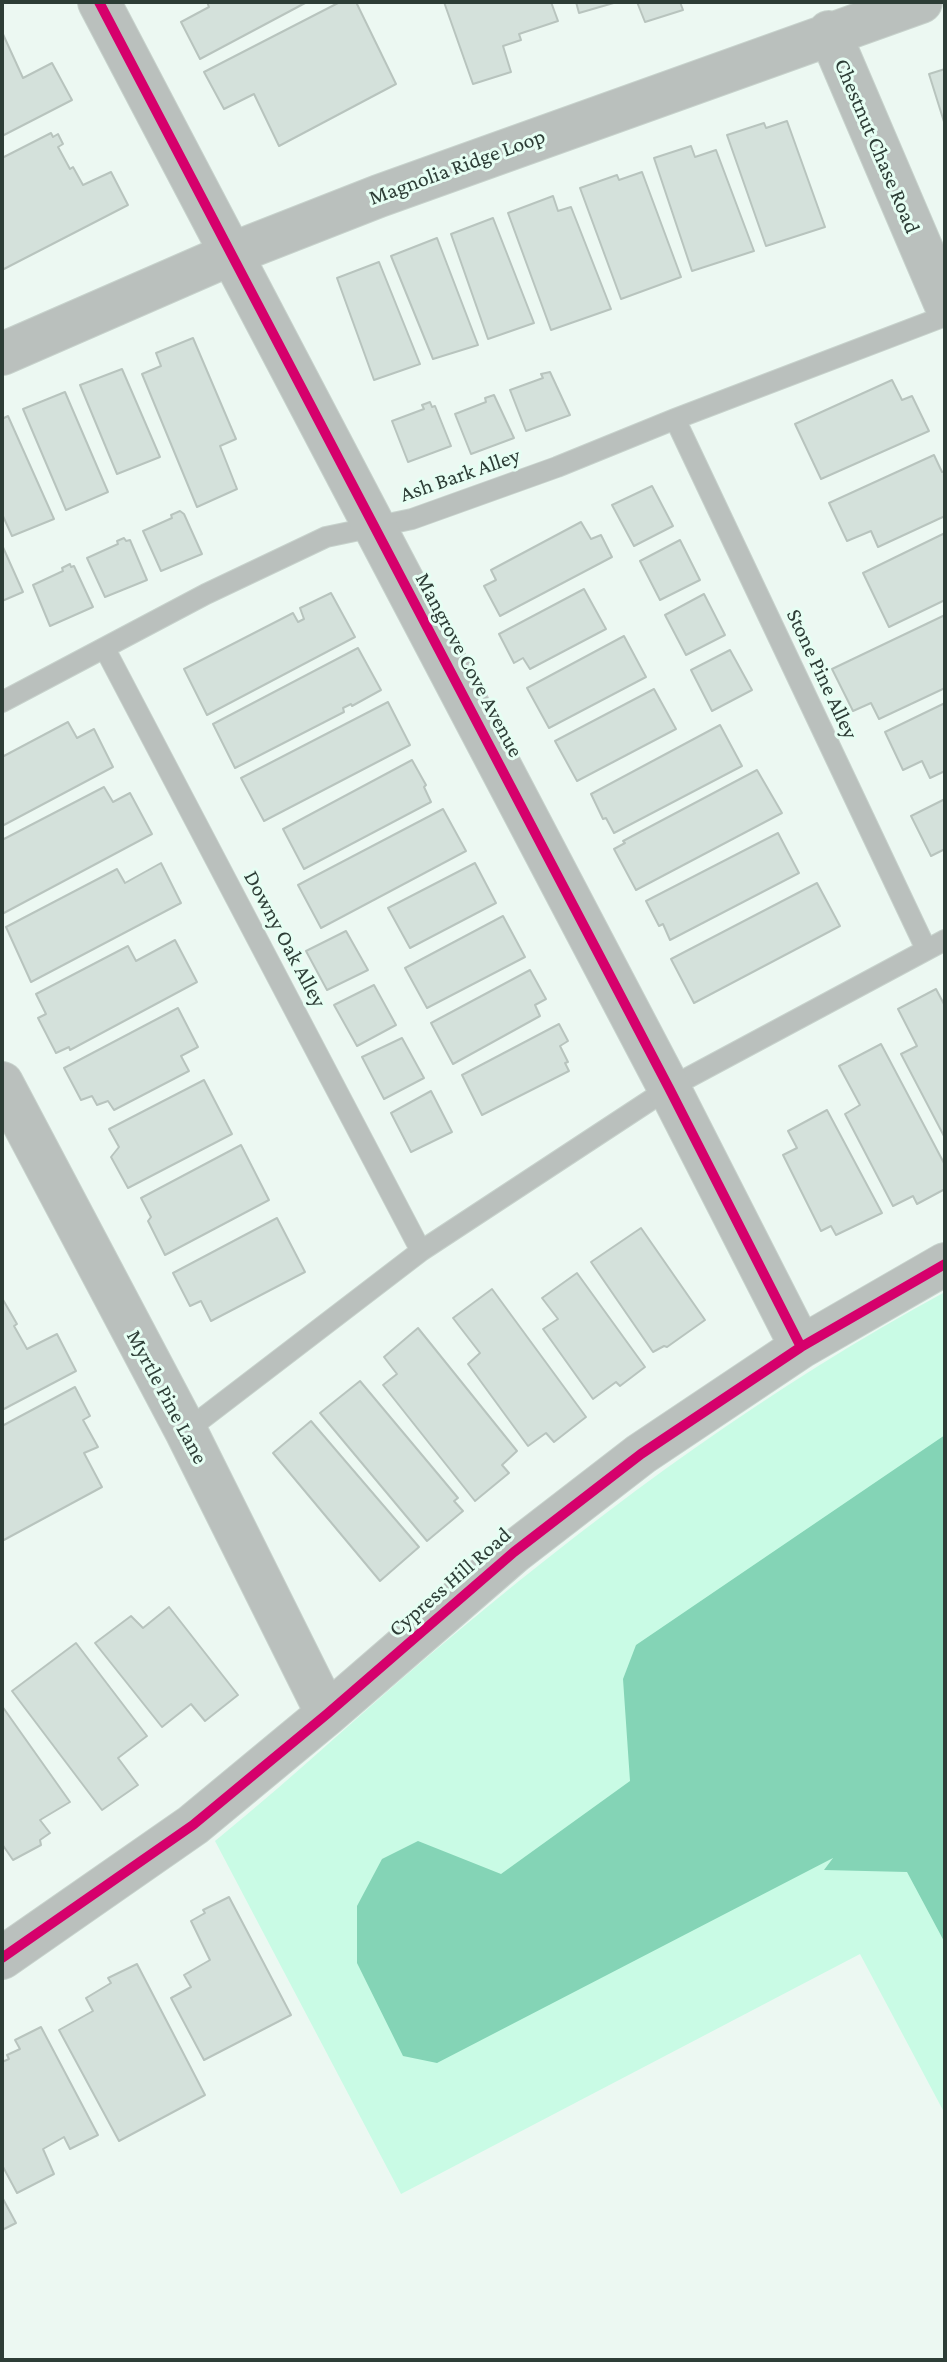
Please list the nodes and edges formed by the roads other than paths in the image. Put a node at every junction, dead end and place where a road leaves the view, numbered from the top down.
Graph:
1 (99, 2) edge
2 (921, 2) edge
3 (829, 32) junction
4 (231, 254) junction
5 (945, 303) edge
6 (945, 316) edge
7 (2, 354) edge
8 (675, 419) junction
9 (373, 527) junction
10 (105, 649) junction
11 (2, 702) edge
12 (936, 944) edge
13 (2, 1083) edge
14 (669, 1088) junction
15 (421, 1251) junction
16 (945, 1264) edge
17 (801, 1347) junction
18 (186, 1431) junction
19 (327, 1714) junction
20 (2, 1958) edge

1 - 4 street, Mangrove Cove Avenue
2 - 3 street, Magnolia Ridge Loop
3 - 4 street, Magnolia Ridge Loop
3 - 5 street, Chestnut Chase Road
4 - 7 street, Magnolia Ridge Loop
4 - 9 street, Mangrove Cove Avenue
6 - 8 lane, Ash Bark Alley
8 - 9 lane, Ash Bark Alley
8 - 12 lane, Stone Pine Alley
9 - 10 lane, Ash Bark Alley
9 - 14 street, Mangrove Cove Avenue
10 - 11 lane, Ash Bark Alley
10 - 15 lane, Downy Oak Alley
12 - 14 lane
13 - 18 street, Myrtle Pine Lane
14 - 15 lane
14 - 17 street, Mangrove Cove Avenue
15 - 18 lane
16 - 17 street, Cypress Hill Road
17 - 19 street, Cypress Hill Road
18 - 19 street, Myrtle Pine Lane
19 - 20 street, Cypress Hill Road

